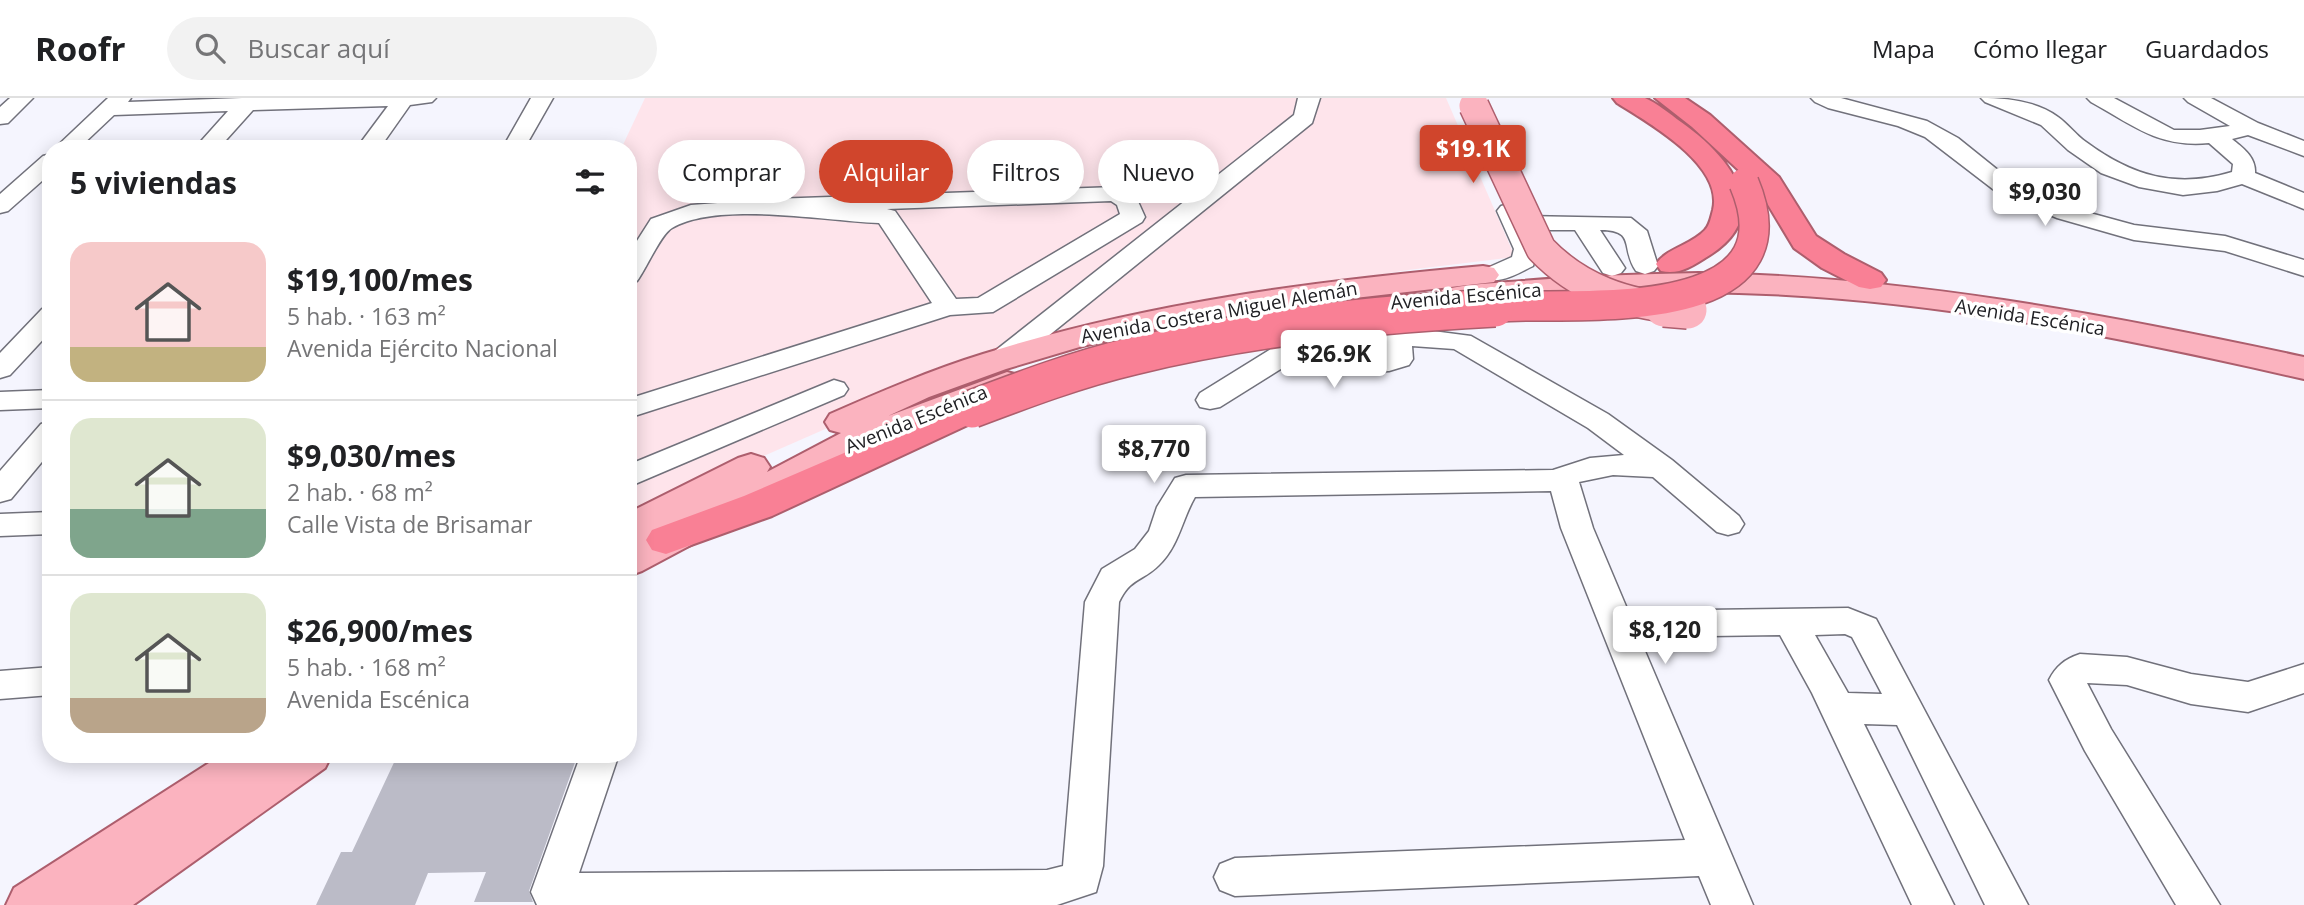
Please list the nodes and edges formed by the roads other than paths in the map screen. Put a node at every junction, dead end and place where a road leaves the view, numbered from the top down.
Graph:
1 (22, 98) edge
2 (425, 98) edge
3 (542, 98) edge
4 (1309, 98) edge
5 (1626, 98) edge
6 (1651, 98) edge
7 (1822, 98) edge
8 (1992, 98) edge
9 (2098, 98) edge
10 (2195, 98) edge
11 (404, 99) edge
12 (1471, 100) edge
13 (115, 104) edge
14 (246, 105) junction
15 (1682, 111) edge
16 (0, 117) edge
17 (2250, 128) junction
18 (2215, 136) junction
19 (75, 140) edge
20 (213, 140) edge
21 (374, 140) edge
22 (518, 140) edge
23 (2304, 149) edge
24 (42, 169) edge
25 (2243, 176) junction
26 (1084, 196) edge
27 (967, 200) edge
28 (2304, 202) edge
29 (1076, 203) edge
30 (0, 206) edge
31 (772, 206) junction
32 (1525, 223) junction
33 (1583, 223) junction
34 (1079, 247) junction
35 (637, 261) edge
36 (1658, 265) junction
37 (2304, 268) edge
38 (1599, 269) junction
39 (1494, 274) junction
40 (1870, 280) junction
41 (948, 307) junction
42 (42, 325) edge
43 (1166, 336) junction
44 (1398, 337) junction
45 (2226, 350) junction
46 (2304, 354) edge
47 (1001, 360) junction
48 (2304, 368) edge
49 (0, 369) edge
50 (834, 388) dead end
51 (42, 399) edge
52 (1210, 400) dead end
53 (0, 401) edge
54 (637, 406) edge
55 (42, 442) edge
56 (1661, 467) junction
57 (637, 473) edge
58 (1563, 480) junction
59 (0, 491) edge
60 (42, 523) edge
61 (1728, 524) dead end
62 (0, 525) edge
63 (637, 525) edge
64 (666, 540) junction
65 (637, 556) edge
66 (1790, 621) junction
67 (1617, 624) junction
68 (2304, 678) edge
69 (42, 682) edge
70 (0, 685) edge
71 (1837, 708) junction
72 (1908, 710) junction
73 (247, 763) edge
74 (296, 763) edge
75 (597, 763) edge
76 (1713, 857) junction
77 (1235, 877) dead end
78 (1047, 897) edge
79 (32, 905) edge
80 (92, 905) edge
81 (1732, 905) edge
82 (1933, 905) edge
83 (2007, 905) edge
84 (2199, 905) edge

1 - 16 street
2 - 11 street
3 - 22 street
4 - 47 street
5 - 36 highway
6 - 15 highway
7 - 37 street
8 - 25 street
9 - 18 street
10 - 17 street
11 - 14 street
11 - 21 street
12 - 32 street
12 - 45 main road, bridge
13 - 14 street
13 - 19 street
14 - 20 street
15 - 40 highway
15 - 64 highway, bridge
17 - 18 street
17 - 23 street
18 - 25 street
24 - 30 street
25 - 28 street
26 - 34 street
27 - 31 street
29 - 34 street
31 - 35 street
31 - 41 street
32 - 33 street
32 - 38 street
32 - 39 street
33 - 36 street
33 - 38 street
34 - 41 street
36 - 38 main road, Avenida Costera Miguel Alemán
36 - 40 main road, Avenida Costera Miguel Alemán
38 - 39 main road, Avenida Costera Miguel Alemán
39 - 47 main road, Avenida Costera Miguel Alemán
40 - 46 main road, Avenida Costera Miguel Alemán
41 - 54 street
42 - 49 street
43 - 44 street
43 - 45 main road, Avenida Escénica
43 - 64 main road, Avenida Escénica
44 - 52 street
44 - 56 street
45 - 48 main road, Avenida Escénica
47 - 63 main road, Avenida Costera Miguel Alemán
50 - 57 street
51 - 53 street
55 - 59 street
56 - 58 street
56 - 61 street
58 - 67 street
58 - 78 street
60 - 62 street
64 - 65 main road, Avenida Escénica
66 - 67 street
66 - 71 street
66 - 72 street
67 - 76 street
68 - 84 street
69 - 70 street
71 - 72 street
71 - 82 street
72 - 83 street
73 - 79 main road
74 - 80 main road
75 - 78 street
76 - 77 street
76 - 81 street

